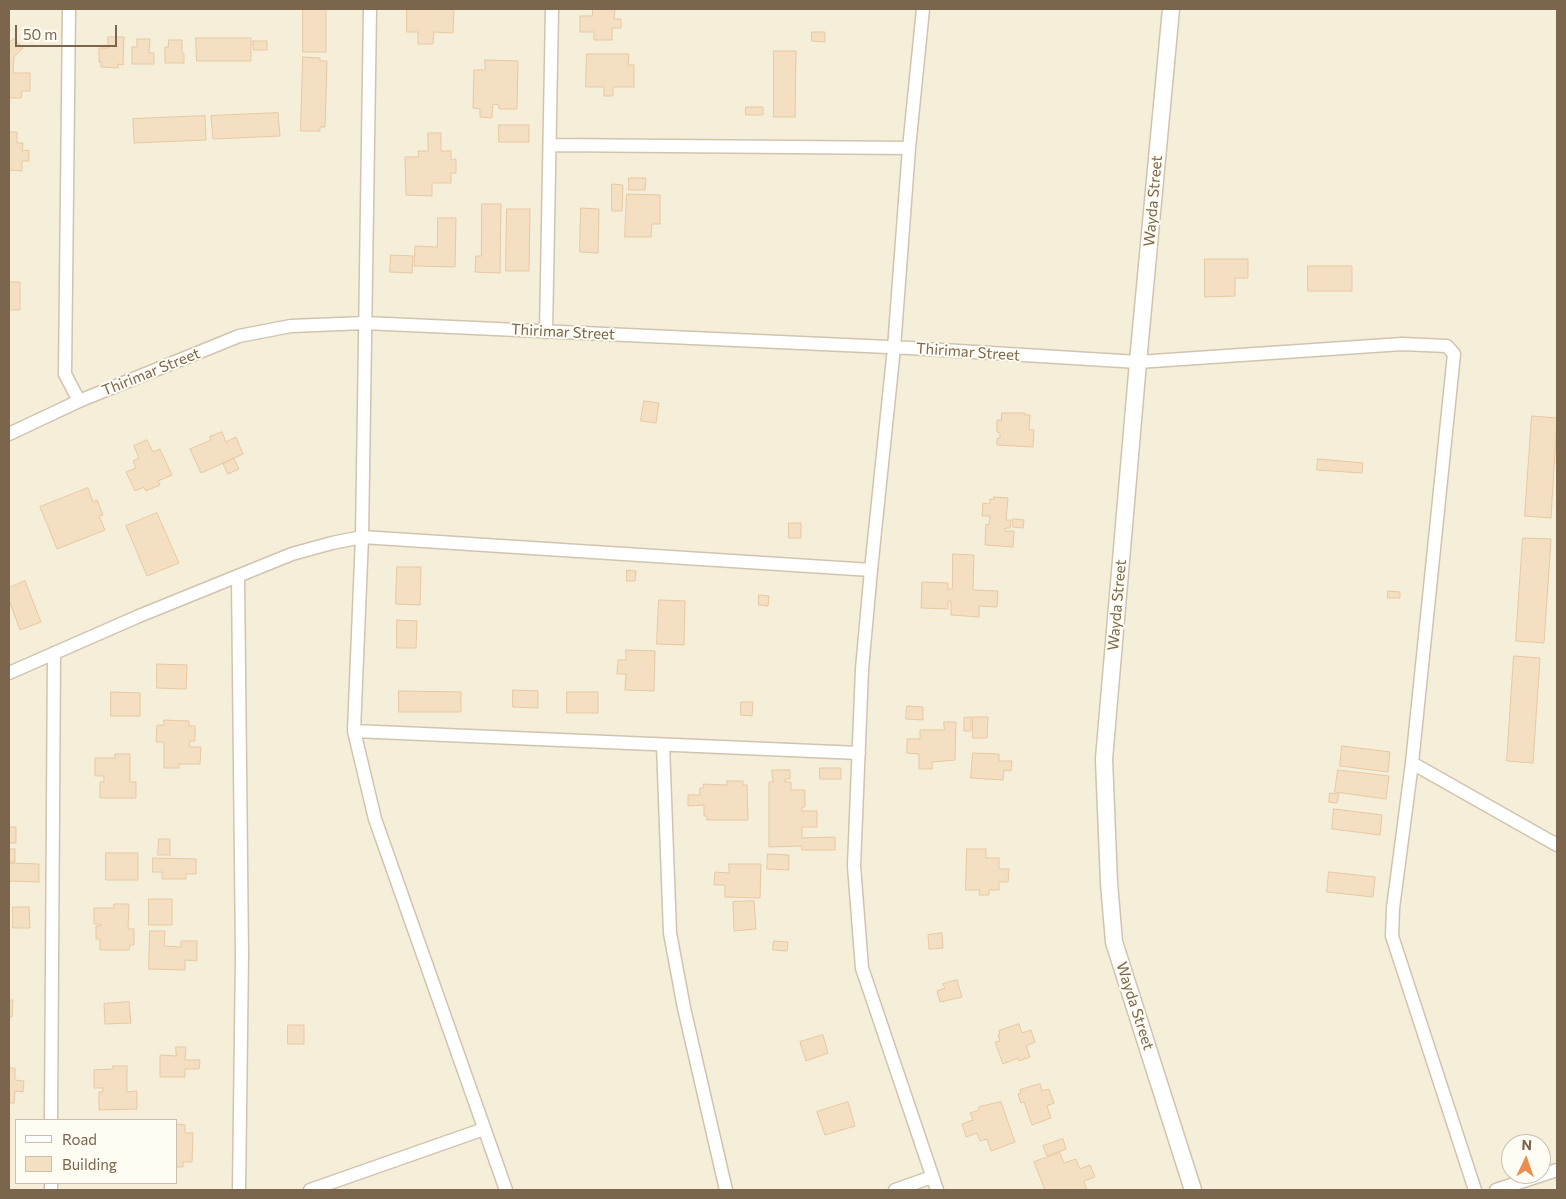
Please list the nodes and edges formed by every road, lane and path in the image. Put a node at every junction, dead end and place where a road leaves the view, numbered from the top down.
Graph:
1 (69, 9) edge
2 (370, 9) edge
3 (552, 9) edge
4 (923, 9) edge
5 (1171, 9) edge
6 (550, 145) junction
7 (909, 148) junction
8 (365, 323) junction
9 (546, 332) junction
10 (894, 348) junction
11 (1138, 362) junction
12 (79, 401) junction
13 (9, 434) edge
14 (362, 537) junction
15 (871, 570) junction
16 (238, 576) junction
17 (54, 653) junction
18 (9, 673) edge
19 (354, 731) junction
20 (663, 745) junction
21 (859, 753) junction
22 (1412, 763) junction
23 (1557, 845) edge
24 (51, 1119) edge
25 (484, 1129) junction
26 (1557, 1170) edge
27 (932, 1177) junction
28 (239, 1190) edge
29 (310, 1190) edge
30 (506, 1190) edge
31 (726, 1190) edge
32 (895, 1190) edge
33 (937, 1190) edge
34 (1193, 1190) edge
35 (1475, 1190) edge
36 (1496, 1190) edge

1 - 12 street
2 - 8 street
3 - 6 street
4 - 7 street
5 - 11 street, Wayda Street
6 - 7 street
6 - 9 street
7 - 10 street
8 - 9 street, Thirimar Street
8 - 12 street, Thirimar Street
8 - 14 street
9 - 10 street, Thirimar Street
10 - 11 street, Thirimar Street
10 - 15 street
11 - 22 street, Thirimar Street
11 - 34 street, Wayda Street
12 - 13 street, Thirimar Street
14 - 15 street
14 - 16 street
14 - 19 street
15 - 21 street
16 - 17 street
16 - 28 street
17 - 18 street
17 - 24 street
19 - 20 street
19 - 25 street
20 - 21 street
20 - 31 street
21 - 27 street
22 - 23 street
22 - 35 street, Thirimar Street
25 - 29 street
25 - 30 street
26 - 36 street
27 - 32 street
27 - 33 street

